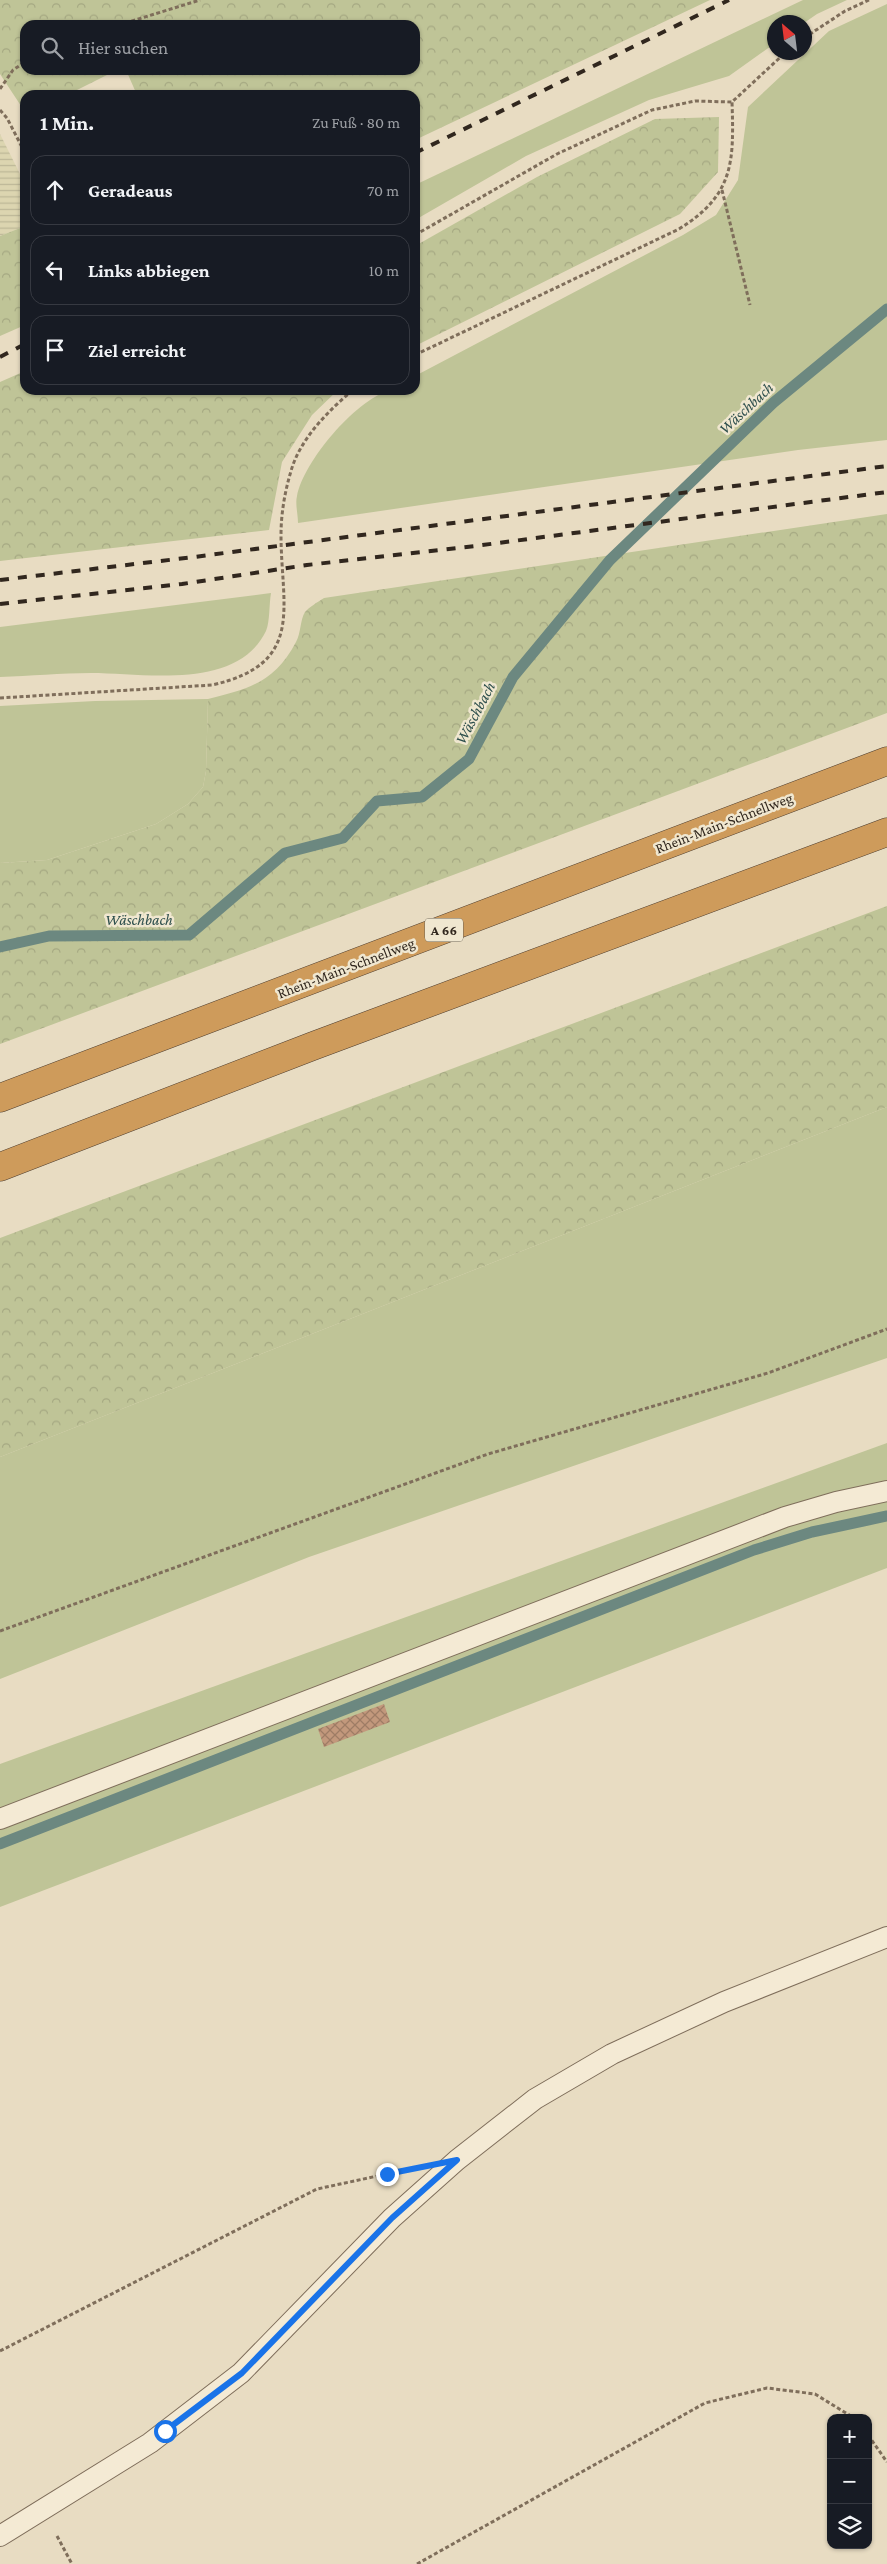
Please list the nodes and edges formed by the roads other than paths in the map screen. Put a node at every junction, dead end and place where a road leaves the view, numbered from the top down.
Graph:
1 (887, 761) edge
2 (887, 832) edge
3 (0, 1098) edge
4 (0, 1167) edge
5 (887, 1491) edge
6 (0, 1819) edge
7 (887, 1938) edge
8 (0, 2536) edge

1 - 3 highway, Rhein-Main-Schnellweg / A 66
2 - 4 highway
5 - 6 lane
7 - 8 lane

